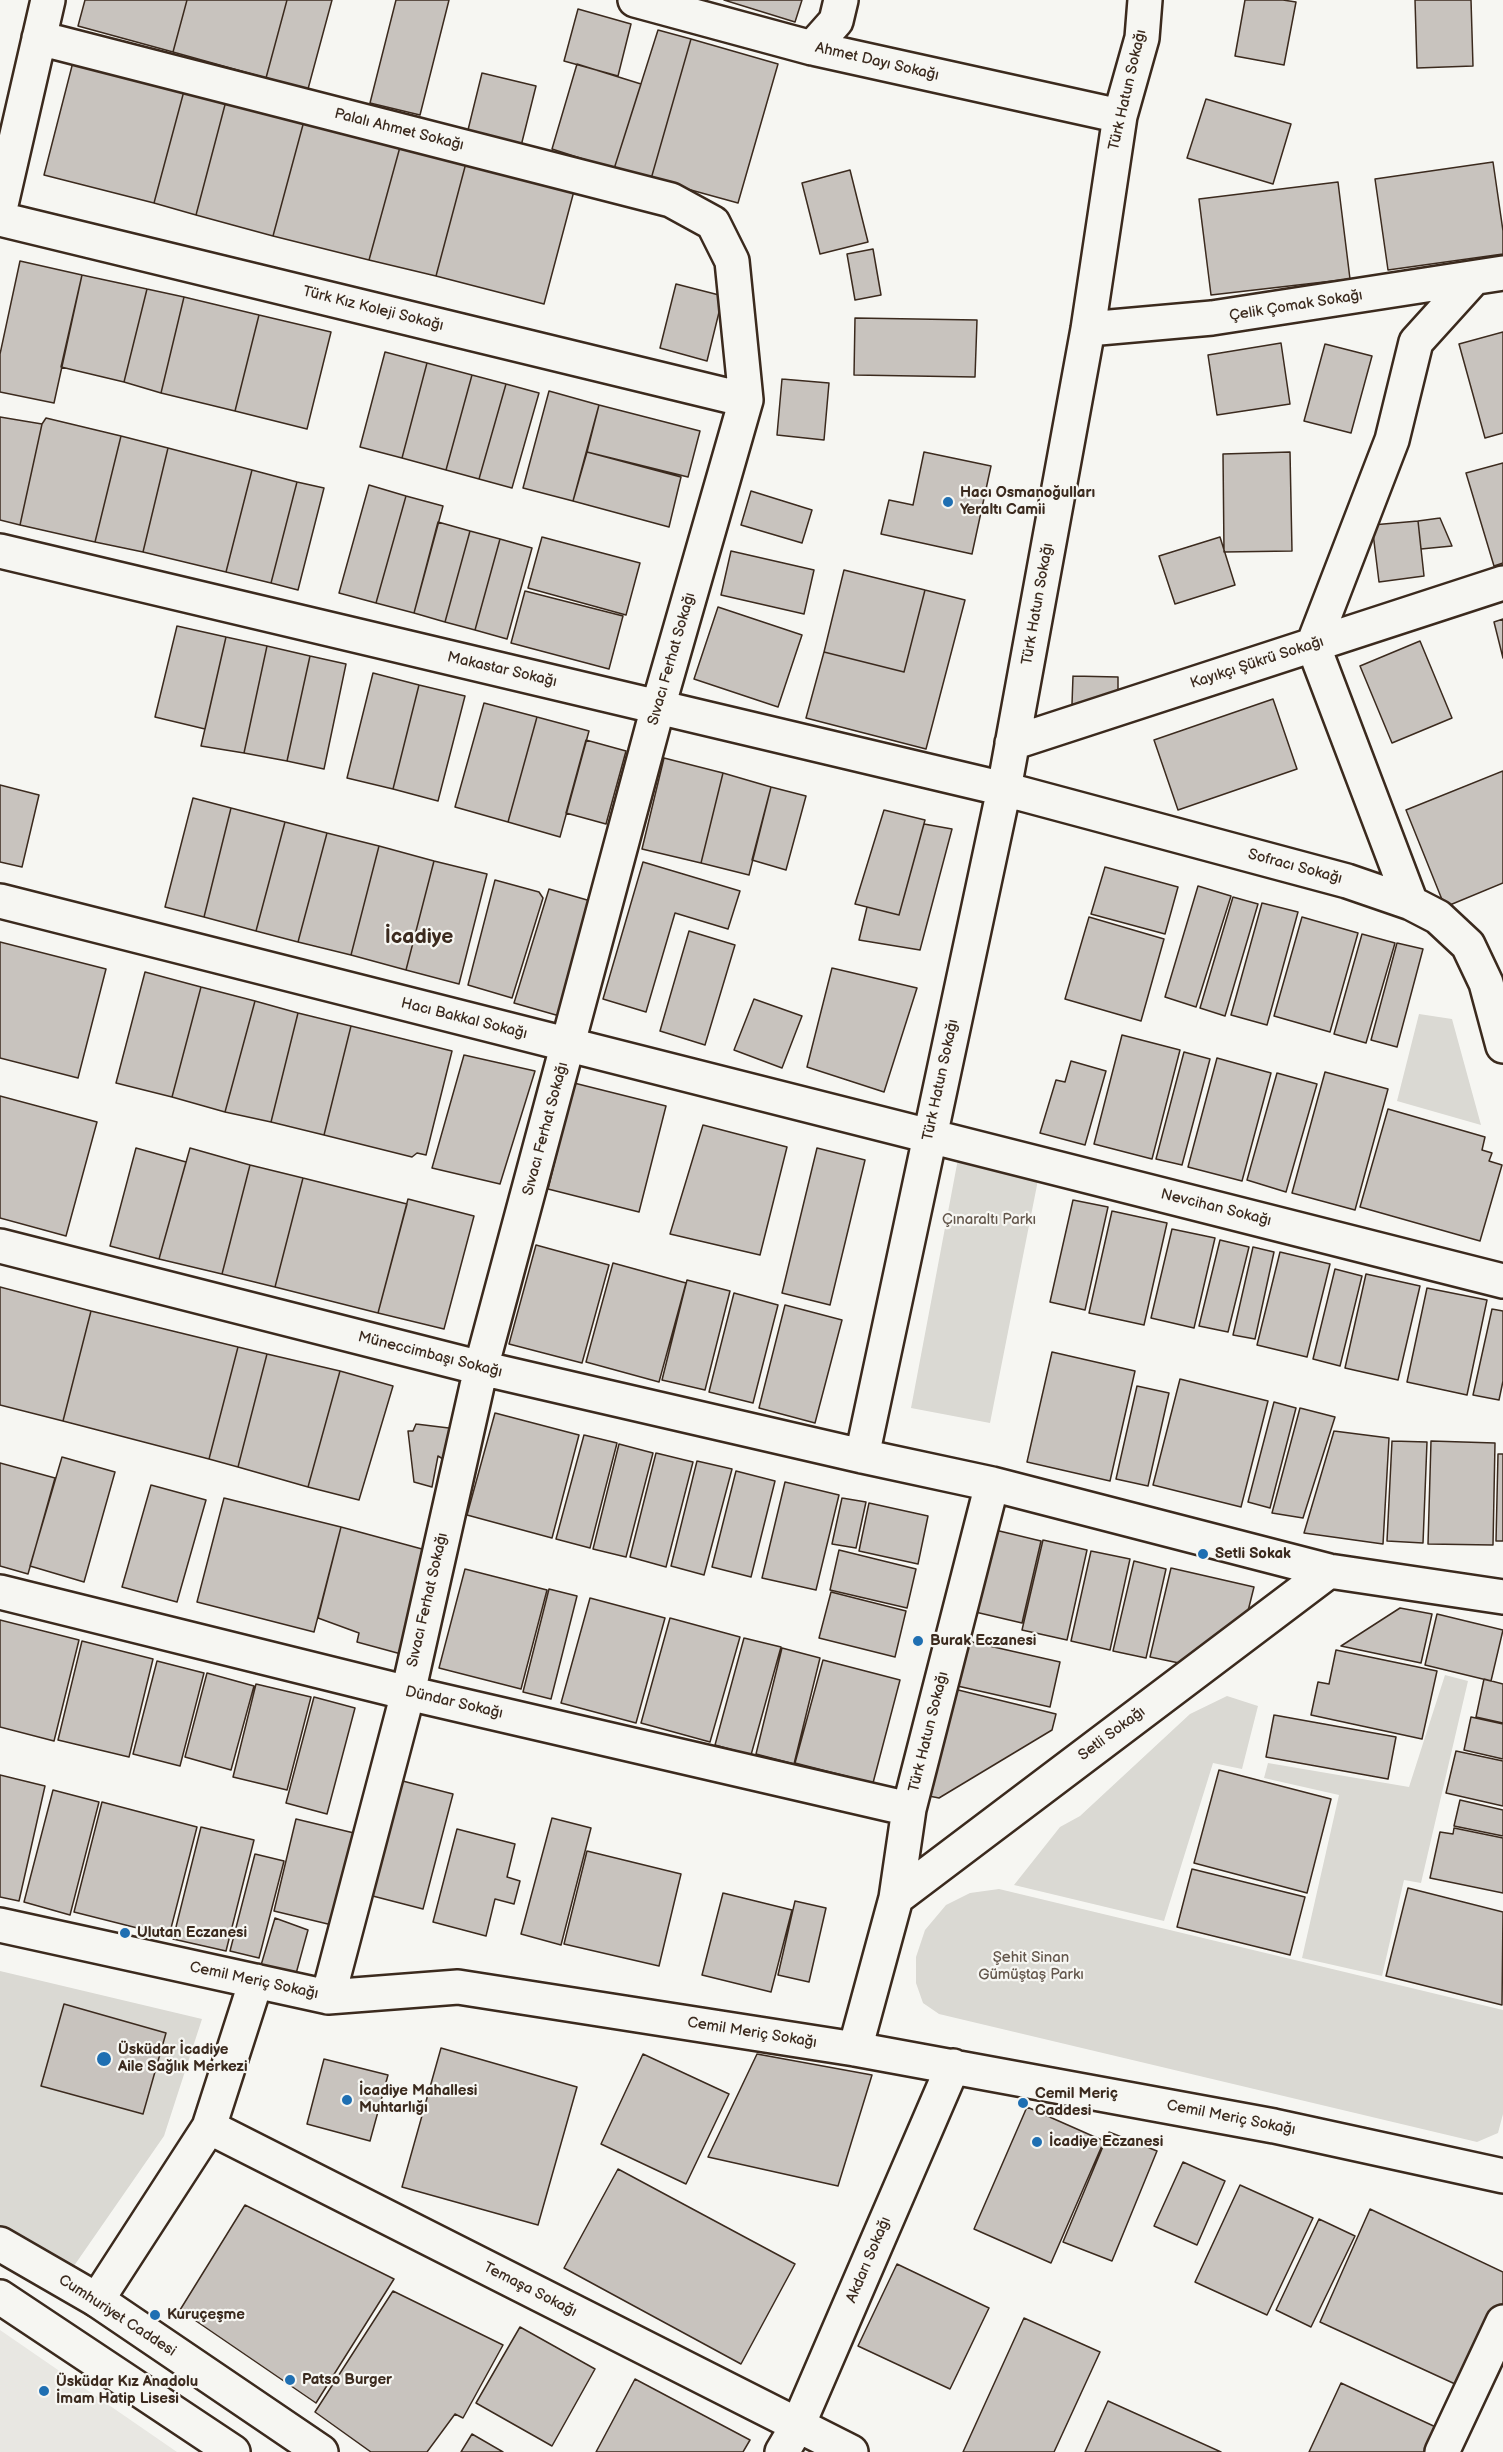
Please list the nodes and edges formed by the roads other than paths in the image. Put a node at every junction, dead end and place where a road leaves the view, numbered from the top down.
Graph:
1 (48, 0) edge
2 (635, 0) edge
3 (842, 0) edge
4 (1145, 0) edge
5 (39, 38) junction
6 (813, 48) junction
7 (1119, 116) junction
8 (0, 209) edge
9 (0, 219) edge
10 (732, 261) joint
11 (1488, 276) edge
12 (1088, 329) junction
13 (746, 400) junction
14 (0, 551) edge
15 (1503, 583) edge
16 (1313, 645) junction
17 (658, 706) junction
18 (1012, 743) junction
19 (1004, 789) junction
20 (0, 901) edge
21 (1411, 903) junction
22 (569, 1045) junction
23 (1503, 1046) edge
24 (929, 1134) junction
25 (0, 1246) edge
26 (1503, 1281) edge
27 (481, 1368) junction
28 (862, 1456) junction
29 (992, 1484) junction
30 (1329, 1571) junction
31 (0, 1592) edge
32 (1503, 1597) edge
33 (408, 1693) junction
34 (909, 1809) junction
35 (896, 1898) junction
36 (0, 1925) edge
37 (256, 1982) junction
38 (328, 1997) junction
39 (855, 2049) junction
40 (953, 2066) junction
41 (209, 2127) junction
42 (1503, 2176) edge
43 (0, 2244) edge
44 (0, 2297) edge
45 (97, 2300) junction
46 (1503, 2322) edge
47 (790, 2439) edge
48 (233, 2452) edge
49 (321, 2452) edge
50 (851, 2452) edge
51 (1442, 2452) edge

1 - 5 street
2 - 6 street, Ahmet Dayı Sokağı
3 - 6 street
4 - 7 street, Türk Hatun Sokağı
5 - 8 street
5 - 10 street, Palalı Ahmet Sokağı
6 - 7 street, Ahmet Dayı Sokağı
7 - 12 street, Türk Hatun Sokağı
9 - 13 street, Türk Kız Koleji Sokağı
10 - 13 street, Sıvacı Ferhat Sokağı
11 - 12 street, Çelik Çomak Sokağı
11 - 16 street
12 - 18 street, Türk Hatun Sokağı
13 - 17 street, Sıvacı Ferhat Sokağı
14 - 17 street, Makastar Sokağı
15 - 16 street, Kayıkçı Şükrü Sokağı
16 - 18 street, Kayıkçı Şükrü Sokağı
16 - 21 street
17 - 19 street, Makastar Sokağı
17 - 22 street, Sıvacı Ferhat Sokağı
18 - 19 street, Türk Hatun Sokağı
19 - 21 street, Sofracı Sokağı
19 - 24 street, Türk Hatun Sokağı
20 - 22 street, Hacı Bakkal Sokağı
21 - 23 street, Sofracı Sokağı
22 - 24 street, Hacı Bakkal Sokağı
22 - 27 street, Sıvacı Ferhat Sokağı
24 - 26 street, Nevcihan Sokağı
24 - 28 street, Türk Hatun Sokağı
25 - 27 street, Müneccimbaşı Sokağı
27 - 28 street, Müneccimbaşı Sokağı
27 - 33 street, Sıvacı Ferhat Sokağı
28 - 29 street
29 - 30 street
29 - 34 street, Türk Hatun Sokağı
30 - 32 street
30 - 35 street, Setli Sokağı
31 - 33 street, Dündar Sokağı
33 - 34 street, Dündar Sokağı
33 - 38 street, Sıvacı Ferhat Sokağı
34 - 35 street, Türk Hatun Sokağı
35 - 39 street, Türk Hatun Sokağı
36 - 37 street, Cemil Meriç Sokağı
37 - 38 street, Cemil Meriç Sokağı
37 - 41 street
38 - 39 street, Cemil Meriç Sokağı
39 - 40 street, Cemil Meriç Sokağı
40 - 42 street, Cemil Meriç Sokağı
40 - 47 street, Akdarı Sokağı
41 - 45 street
41 - 47 street, Temaşa Sokağı
43 - 45 street, Cumhuriyet Caddesi
44 - 48 street
45 - 49 street, Cumhuriyet Caddesi
46 - 51 street
47 - 50 street, Temaşa Sokağı

